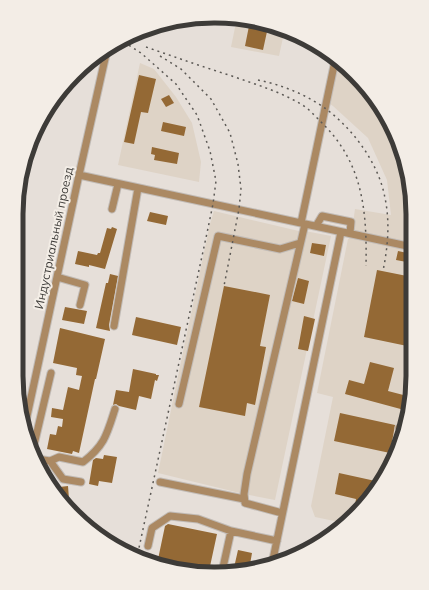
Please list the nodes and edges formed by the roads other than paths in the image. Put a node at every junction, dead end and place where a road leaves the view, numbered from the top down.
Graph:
1 (105, 57) edge
2 (333, 65) edge
3 (79, 175) junction
4 (118, 184) junction
5 (138, 188) junction
6 (112, 209) dead end
7 (303, 223) junction
8 (316, 226) junction
9 (341, 232) junction
10 (350, 233) junction
11 (300, 243) junction
12 (406, 246) edge
13 (57, 277) junction
14 (80, 305) dead end
15 (114, 326) dead end
16 (50, 373) dead end
17 (179, 404) dead end
18 (115, 409) dead end
19 (27, 414) edge
20 (35, 441) edge
21 (43, 460) edge
22 (50, 461) junction
23 (81, 482) dead end
24 (160, 482) dead end
25 (244, 499) junction
26 (282, 513) junction
27 (231, 531) junction
28 (277, 541) junction
29 (148, 546) dead end
30 (273, 558) edge
31 (223, 567) edge

1 - 3 street, Индустриальный проезд
2 - 7 street
3 - 4 street
3 - 13 street, Индустриальный проезд
4 - 5 street
4 - 6 street
5 - 7 street
5 - 15 street
7 - 8 street
7 - 11 street
8 - 9 street
8 - 10 street
9 - 10 street
9 - 26 street
10 - 12 street
11 - 17 street
11 - 25 street
13 - 14 street
13 - 19 street, Индустриальный проезд
16 - 20 street
18 - 22 street
21 - 22 street
22 - 23 street
24 - 25 street
25 - 26 street
26 - 28 street
27 - 28 street
27 - 29 street
27 - 31 street
28 - 30 street

